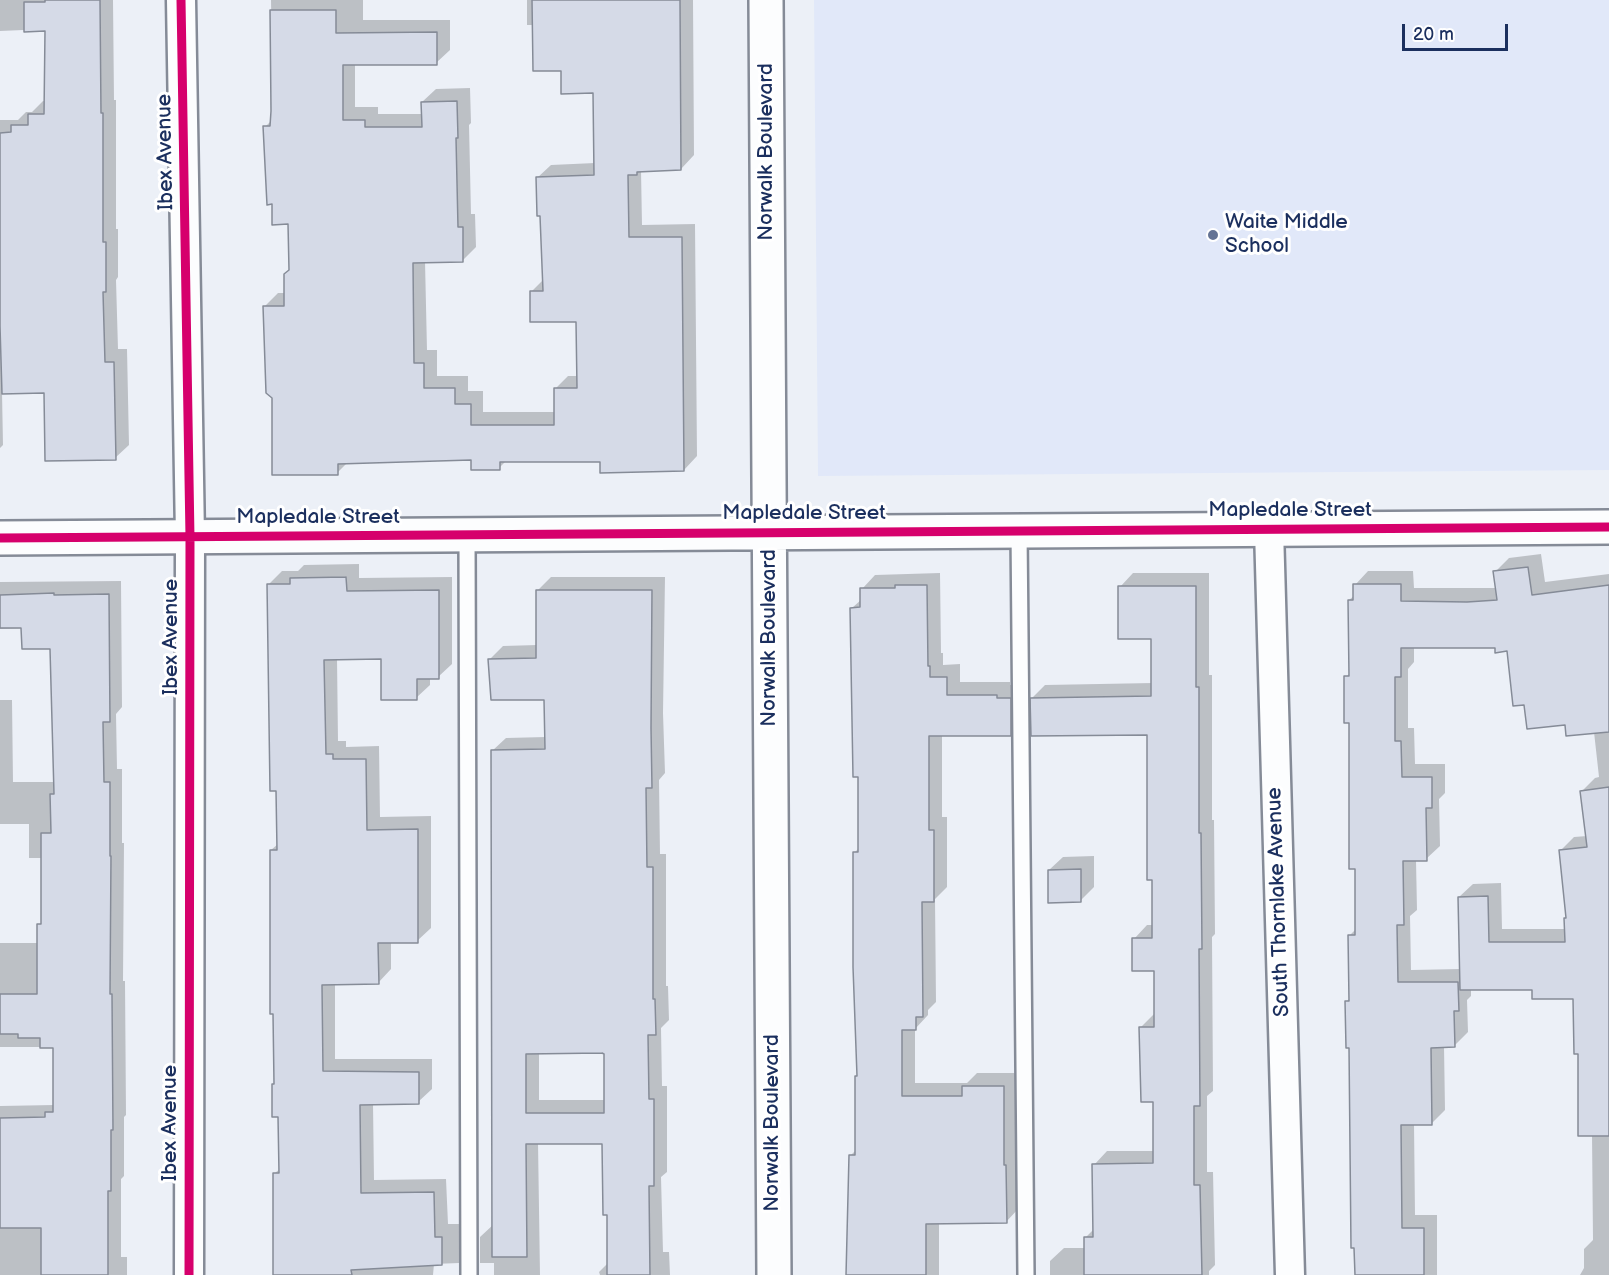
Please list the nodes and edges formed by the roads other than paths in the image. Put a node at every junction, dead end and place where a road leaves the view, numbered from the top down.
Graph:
1 (181, 0) edge
2 (766, 0) edge
3 (1609, 527) edge
4 (1269, 529) junction
5 (1019, 531) junction
6 (770, 533) junction
7 (466, 535) junction
8 (190, 537) junction
9 (0, 538) edge
10 (189, 1275) edge
11 (469, 1275) edge
12 (774, 1275) edge
13 (1026, 1275) edge
14 (1290, 1275) edge

1 - 8 street, Ibex Avenue
2 - 6 street, Norwalk Boulevard
3 - 4 street, Mapledale Street
4 - 5 street, Mapledale Street
4 - 14 street, South Thornlake Avenue
5 - 6 street, Mapledale Street
5 - 13 lane
6 - 7 street, Mapledale Street
6 - 12 street, Norwalk Boulevard
7 - 8 street, Mapledale Street
7 - 11 lane
8 - 9 street, Mapledale Street
8 - 10 street, Ibex Avenue

